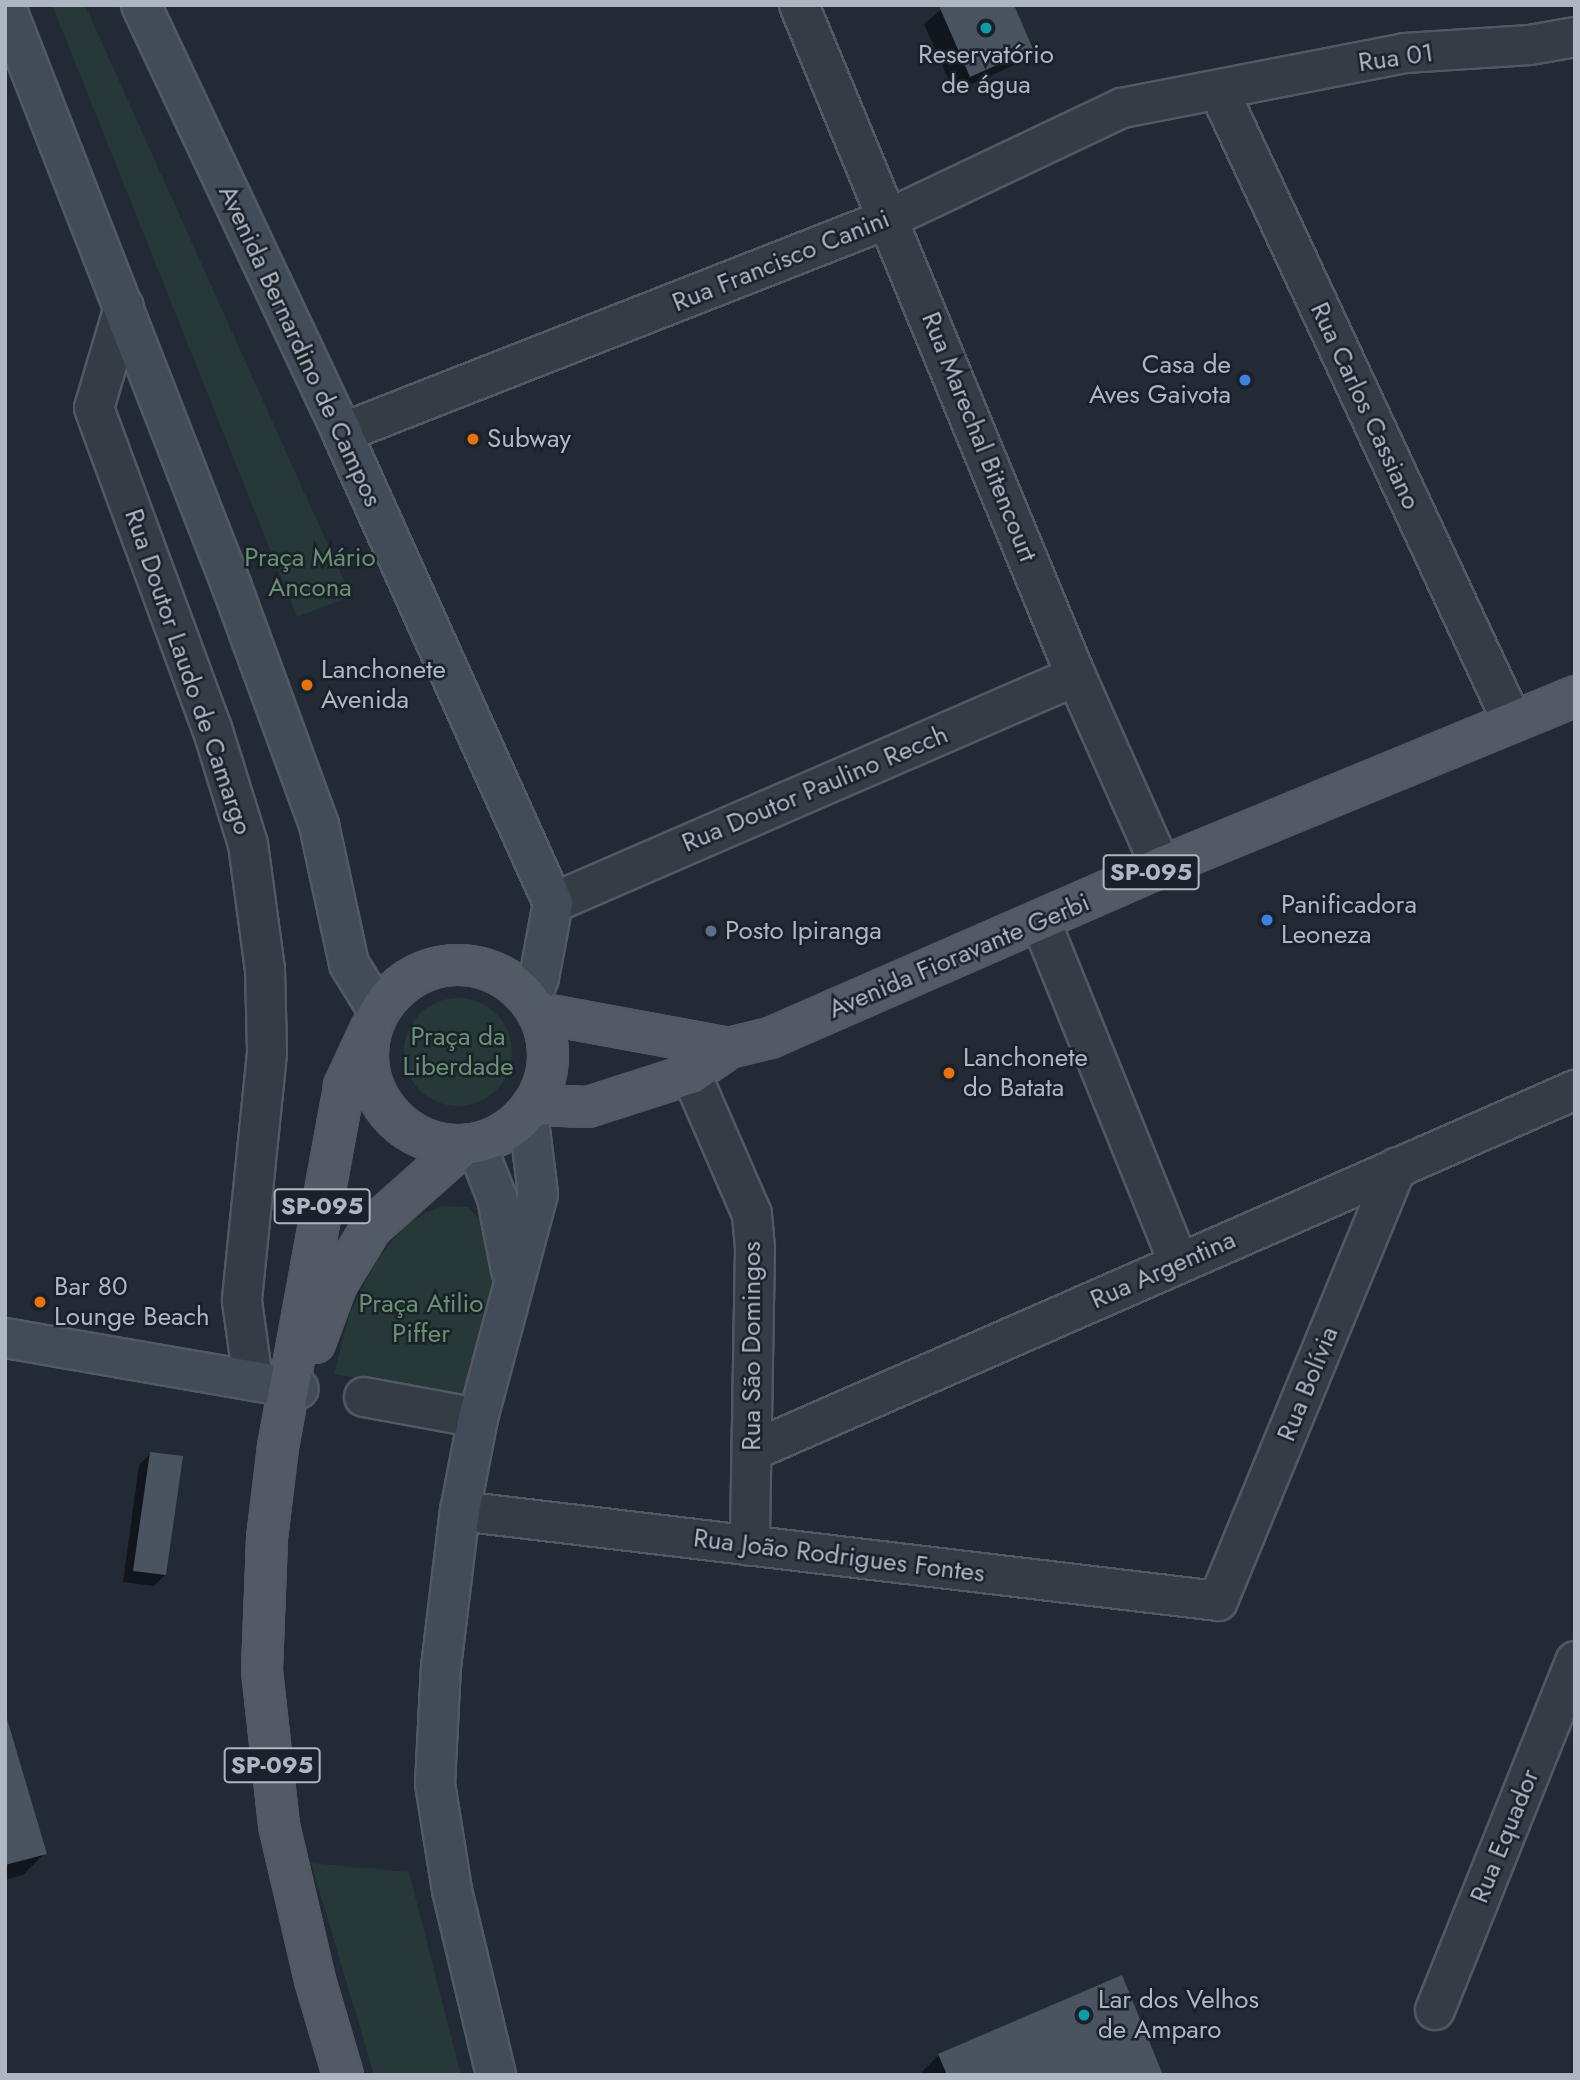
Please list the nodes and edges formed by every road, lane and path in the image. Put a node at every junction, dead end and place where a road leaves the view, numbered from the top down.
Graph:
1 (5, 5) edge
2 (141, 5) edge
3 (799, 5) edge
4 (1575, 37) edge
5 (1219, 91) junction
6 (890, 218) junction
7 (124, 307) junction
8 (342, 433) junction
9 (1076, 676) junction
10 (1575, 696) edge
11 (1512, 722) junction
12 (1161, 867) junction
13 (553, 903) junction
14 (1041, 922) junction
15 (534, 1006) junction
16 (374, 1021) junction
17 (729, 1048) junction
18 (691, 1074) junction
19 (1567, 1100) edge
20 (531, 1109) junction
21 (469, 1146) junction
22 (1397, 1167) junction
23 (1179, 1263) junction
24 (513, 1283) junction
25 (5, 1338) edge
26 (280, 1385) junction
27 (364, 1398) dead end
28 (478, 1419) junction
29 (752, 1451) junction
30 (460, 1511) junction
31 (750, 1546) junction
32 (1218, 1601) joint
33 (1575, 1661) edge
34 (1435, 2010) dead end
35 (343, 2075) edge
36 (496, 2075) edge

1 - 7 street
2 - 8 street, Avenida Bernardino de Campos
3 - 6 street, Rua Marechal Bitencourt
4 - 5 street, Rua 01
5 - 6 street, Rua Francisco Canini
5 - 11 street, Rua Carlos Cassiano
6 - 8 street, Rua Francisco Canini
6 - 9 street, Rua Marechal Bitencourt
7 - 16 street
7 - 26 street, Rua Doutor Laudo de Camargo
8 - 13 street, Avenida Bernardino de Campos
9 - 12 street, Rua Marechal Bitencourt
9 - 13 street, Rua Doutor Paulino Recch
10 - 11 main road, Avenida Fioravante Gerbi / SP-095
11 - 12 main road, Avenida Fioravante Gerbi / SP-095
12 - 14 main road, Avenida Fioravante Gerbi / SP-095
13 - 15 street
14 - 17 main road, Avenida Fioravante Gerbi / SP-095
14 - 23 street
15 - 16 main road, SP-095
15 - 17 main road, Avenida Fioravante Gerbi / SP-095
15 - 20 main road
16 - 21 main road
16 - 26 main road, SP-095
17 - 18 main road, Avenida Fioravante Gerbi / SP-095
18 - 20 main road, Avenida Fioravante Gerbi / SP-095
18 - 29 street, Rua São Domingos
19 - 22 street, Rua Argentina
20 - 21 main road, SP-095
20 - 24 street
21 - 24 street
21 - 26 main road, SP-095
22 - 23 street, Rua Argentina
22 - 32 street, Rua Bolívia
23 - 29 street, Rua Argentina
24 - 28 street
25 - 26 street
26 - 35 main road, SP-095
27 - 28 street
28 - 30 street
29 - 31 street, Rua São Domingos
30 - 31 street, Rua João Rodrigues Fontes
30 - 36 street
31 - 32 street, Rua João Rodrigues Fontes
33 - 34 street, Rua Equador

